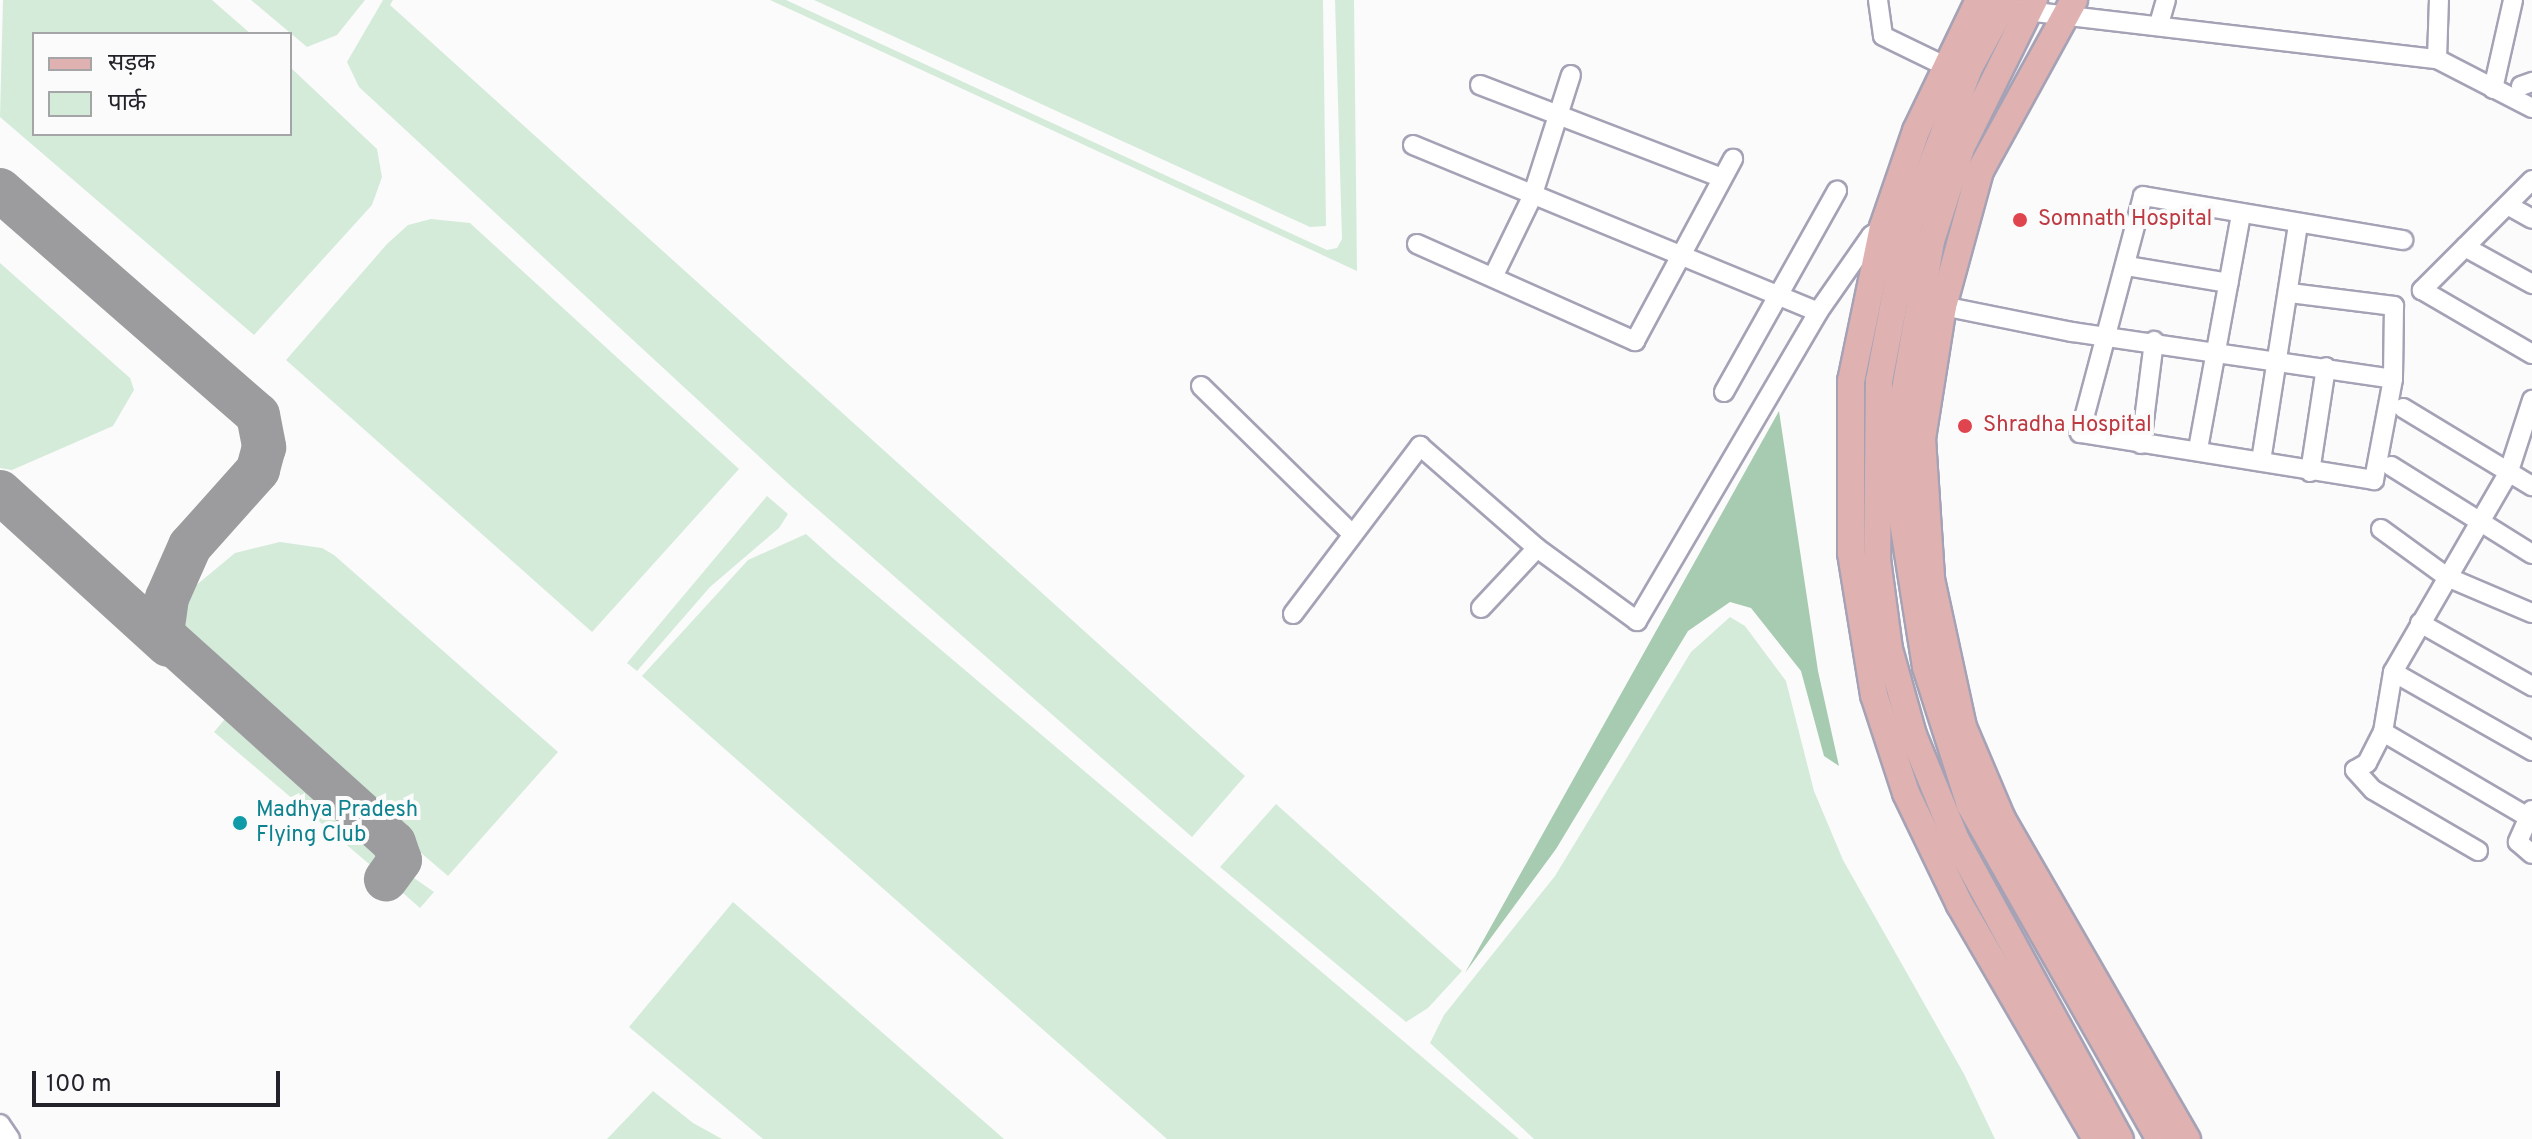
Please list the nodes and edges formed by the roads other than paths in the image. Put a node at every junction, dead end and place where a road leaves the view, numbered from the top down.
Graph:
1 (1878, 0) edge
2 (2166, 0) edge
3 (2513, 0) edge
4 (2433, 1) edge
5 (1999, 3) edge
6 (2069, 8) edge
7 (2159, 24) junction
8 (2437, 59) junction
9 (1945, 66) junction
10 (1571, 75) dead end
11 (1480, 85) dead end
12 (2493, 89) junction
13 (2532, 108) edge
14 (1557, 112) junction
15 (1413, 145) dead end
16 (1733, 159) dead end
17 (1720, 177) junction
18 (2532, 180) edge
19 (1837, 191) dead end
20 (1532, 197) junction
21 (2509, 206) junction
22 (2241, 215) junction
23 (2532, 219) edge
24 (2298, 224) junction
25 (1883, 227) junction
26 (2403, 240) dead end
27 (1417, 244) dead end
28 (2465, 247) junction
29 (1679, 252) junction
30 (2127, 266) junction
31 (1494, 275) junction
32 (2229, 283) junction
33 (2532, 284) edge
34 (2290, 293) junction
35 (1777, 294) junction
36 (1943, 306) junction
37 (1818, 312) junction
38 (2106, 335) junction
39 (2154, 341) junction
40 (2219, 352) junction
41 (2532, 354) edge
42 (2277, 359) junction
43 (2326, 367) junction
44 (2393, 379) junction
45 (1201, 386) dead end
46 (1724, 392) dead end
47 (2532, 400) edge
48 (2403, 408) dead end
49 (2141, 444) junction
50 (2198, 449) junction
51 (2261, 461) junction
52 (2391, 466) dead end
53 (2310, 472) junction
54 (2508, 474) junction
55 (2532, 486) edge
56 (2482, 525) junction
57 (2381, 529) dead end
58 (1351, 533) junction
59 (1537, 548) junction
60 (2532, 554) edge
61 (2447, 577) junction
62 (1481, 608) dead end
63 (2532, 613) edge
64 (1293, 614) dead end
65 (2420, 623) junction
66 (2393, 672) junction
67 (2532, 686) edge
68 (2383, 732) junction
69 (2532, 751) edge
70 (2530, 814) edge
71 (2478, 851) dead end
72 (2532, 854) edge
73 (0, 1124) edge
74 (10, 1139) edge
75 (2096, 1139) edge
76 (2120, 1139) edge
77 (2160, 1139) edge
78 (2187, 1139) edge

1 - 9 street
2 - 7 street
3 - 12 street
4 - 8 street
5 - 6 street
5 - 9 main road
5 - 76 main road
5 - 77 main road
6 - 7 street
6 - 36 main road
7 - 8 street
8 - 12 street
9 - 25 main road
10 - 14 street
11 - 14 street
12 - 13 street
14 - 17 street
14 - 20 street
15 - 20 street
16 - 17 street
17 - 29 street
18 - 21 street
19 - 35 street
20 - 29 street
20 - 31 street
21 - 23 street
21 - 28 street
22 - 24 street
22 - 30 street
22 - 32 street
24 - 26 street
24 - 34 street
25 - 37 street
25 - 75 main road
27 - 31 street
28 - 33 street
28 - 41 street
29 - 31 street
29 - 35 street
30 - 32 street
30 - 38 street
32 - 40 street
34 - 42 street
34 - 44 street
35 - 37 street
35 - 46 street
36 - 38 street
36 - 78 main road
37 - 59 street
38 - 39 street
38 - 49 street
39 - 40 street
39 - 49 street
40 - 42 street
40 - 50 street
42 - 43 street
42 - 51 street
43 - 44 street
43 - 53 street
44 - 53 street
45 - 58 street
47 - 54 street
48 - 54 street
49 - 50 street
50 - 51 street
51 - 53 street
52 - 56 street
54 - 55 street
54 - 56 street
56 - 60 street
56 - 61 street
57 - 61 street
58 - 59 street
58 - 64 street
59 - 62 street
61 - 63 street
61 - 65 street
65 - 66 street
65 - 67 street
66 - 68 street
66 - 69 street
68 - 70 street
68 - 71 street
70 - 72 street
73 - 74 street

